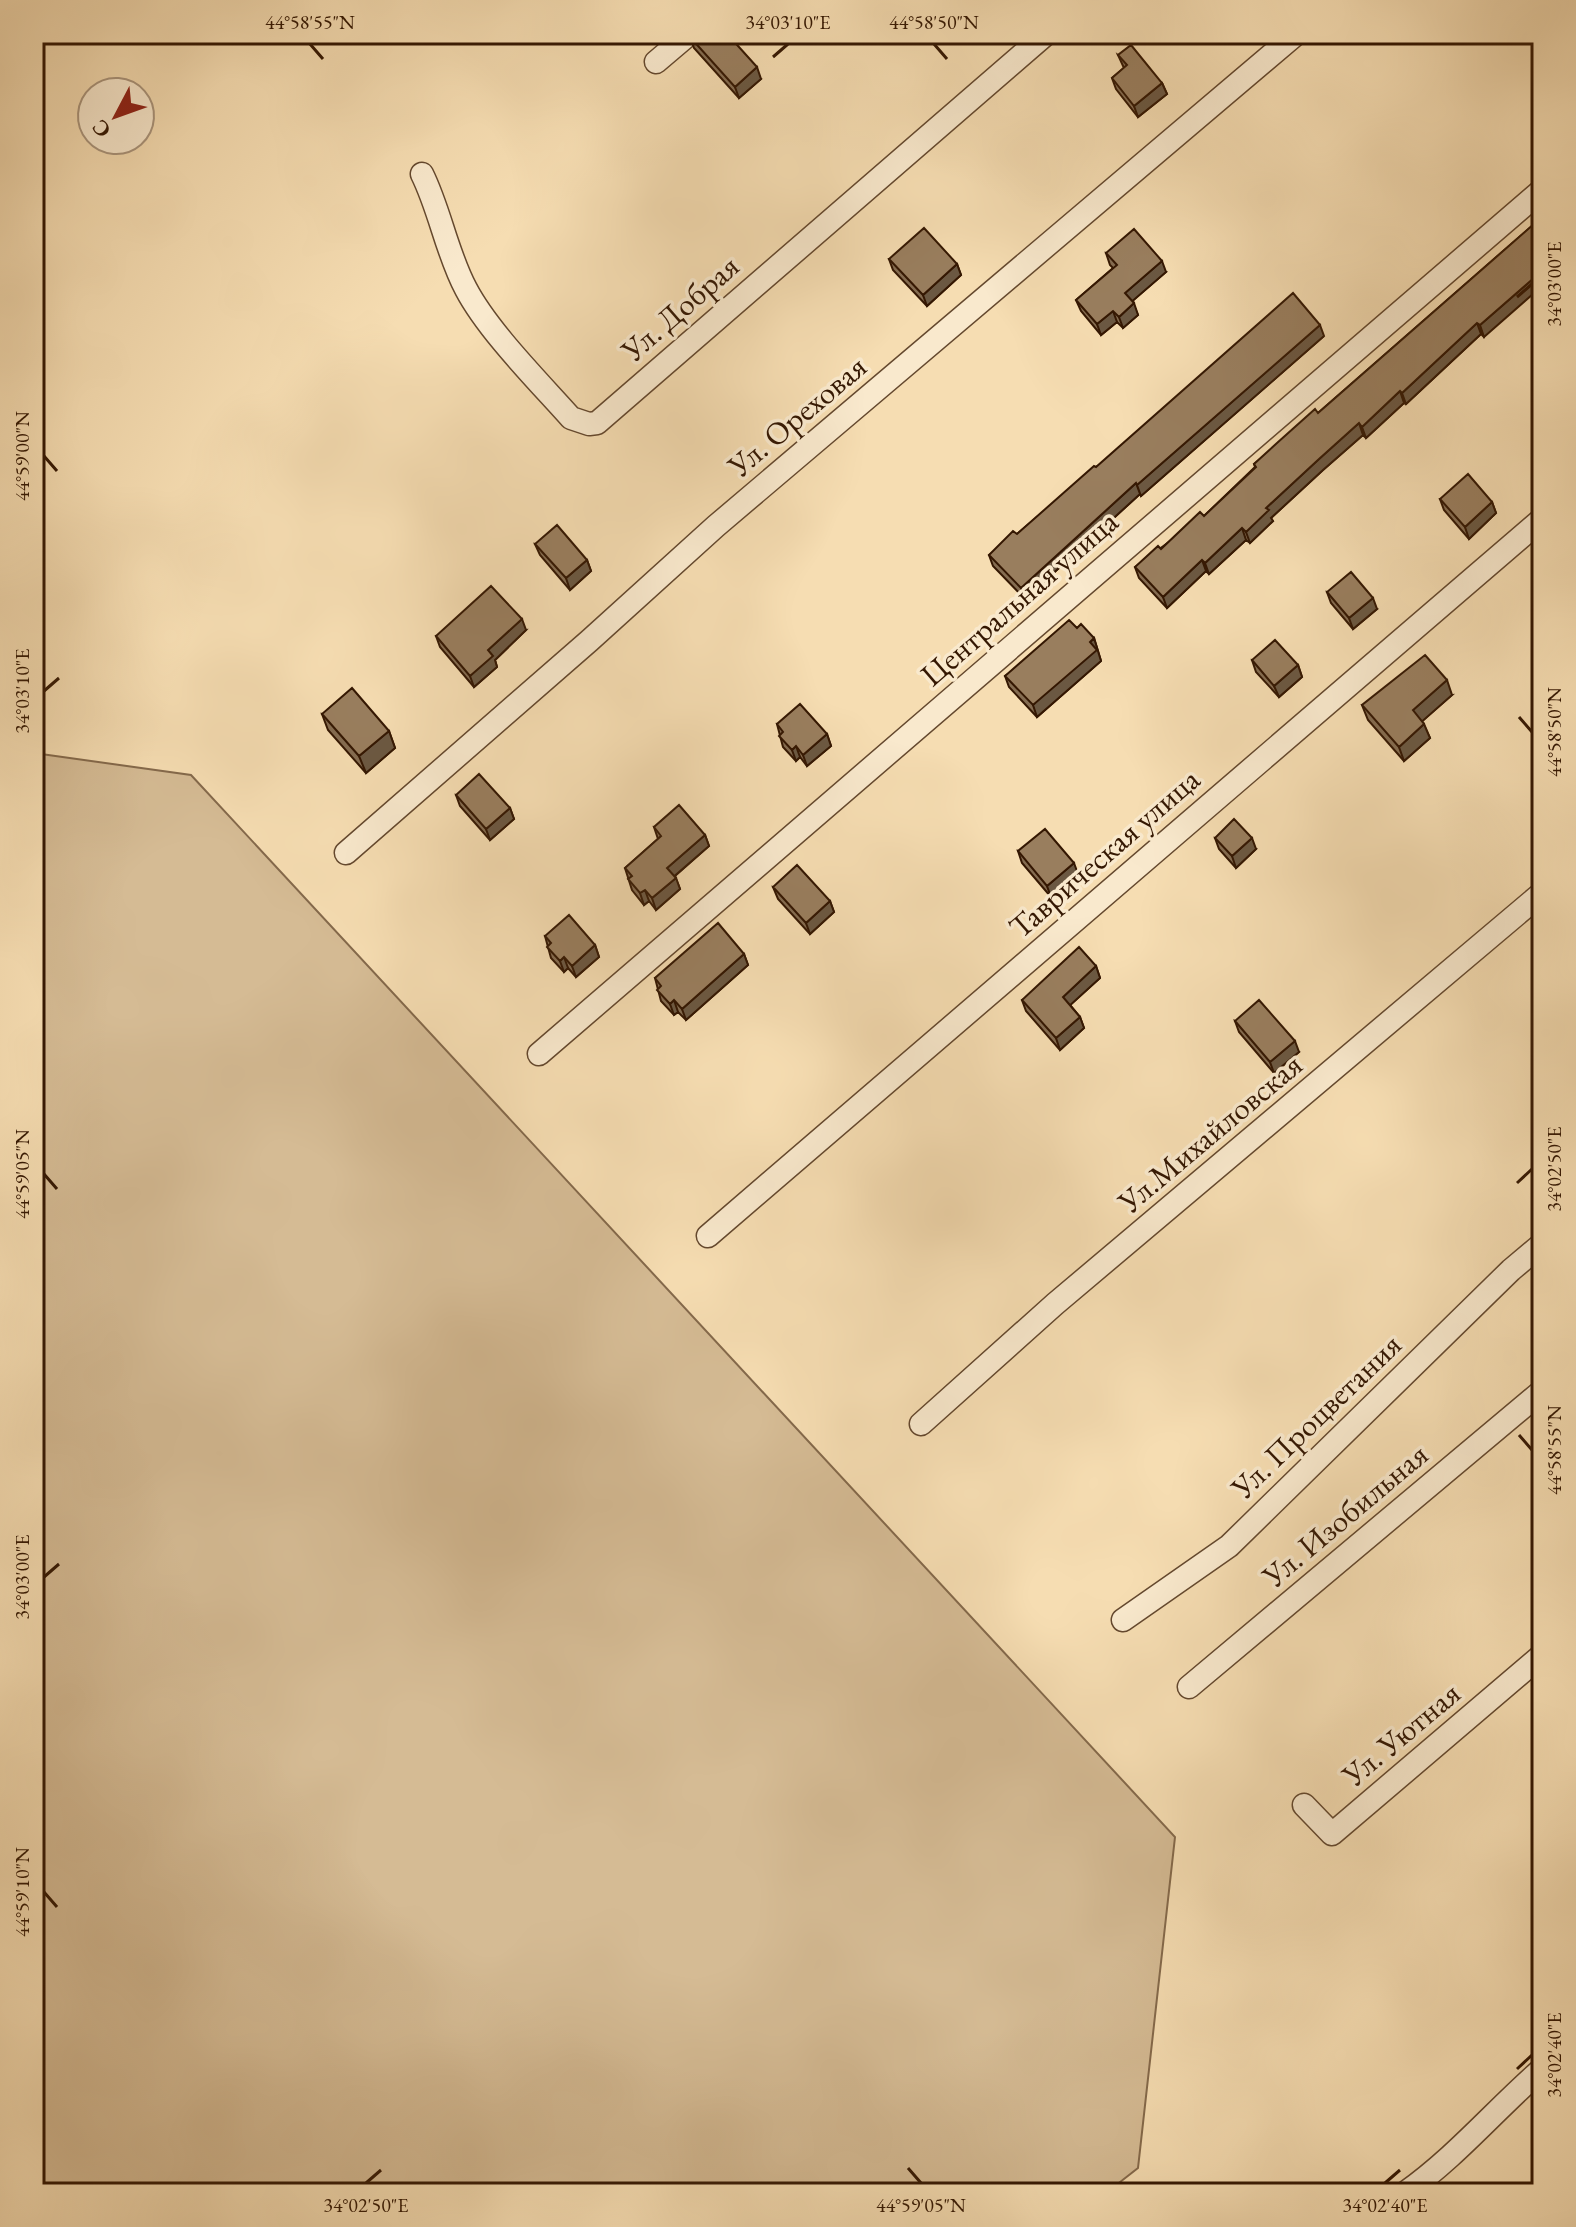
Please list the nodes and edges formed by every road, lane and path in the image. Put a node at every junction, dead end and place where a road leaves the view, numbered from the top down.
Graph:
1 (689, 34) edge
2 (1046, 34) edge
3 (1296, 34) edge
4 (656, 62) dead end
5 (422, 174) dead end
6 (1542, 190) edge
7 (1542, 519) edge
8 (346, 853) dead end
9 (1542, 893) edge
10 (539, 1054) dead end
11 (708, 1236) dead end
12 (1542, 1244) edge
13 (1542, 1391) edge
14 (921, 1424) dead end
15 (1123, 1620) dead end
16 (1542, 1655) edge
17 (1189, 1687) dead end
18 (1304, 1805) dead end
19 (1542, 2069) edge
20 (1405, 2193) edge

1 - 4 street
2 - 5 street, Ул. Добрая
3 - 8 street, Ул. Ореховая
6 - 10 street, Центральная улица
7 - 11 street, Таврическая улица
9 - 14 street, Ул.Михайловская
12 - 15 street, Ул. Процветания
13 - 17 street, Ул. Изобильная
16 - 18 street, Ул. Уютная
19 - 20 street

